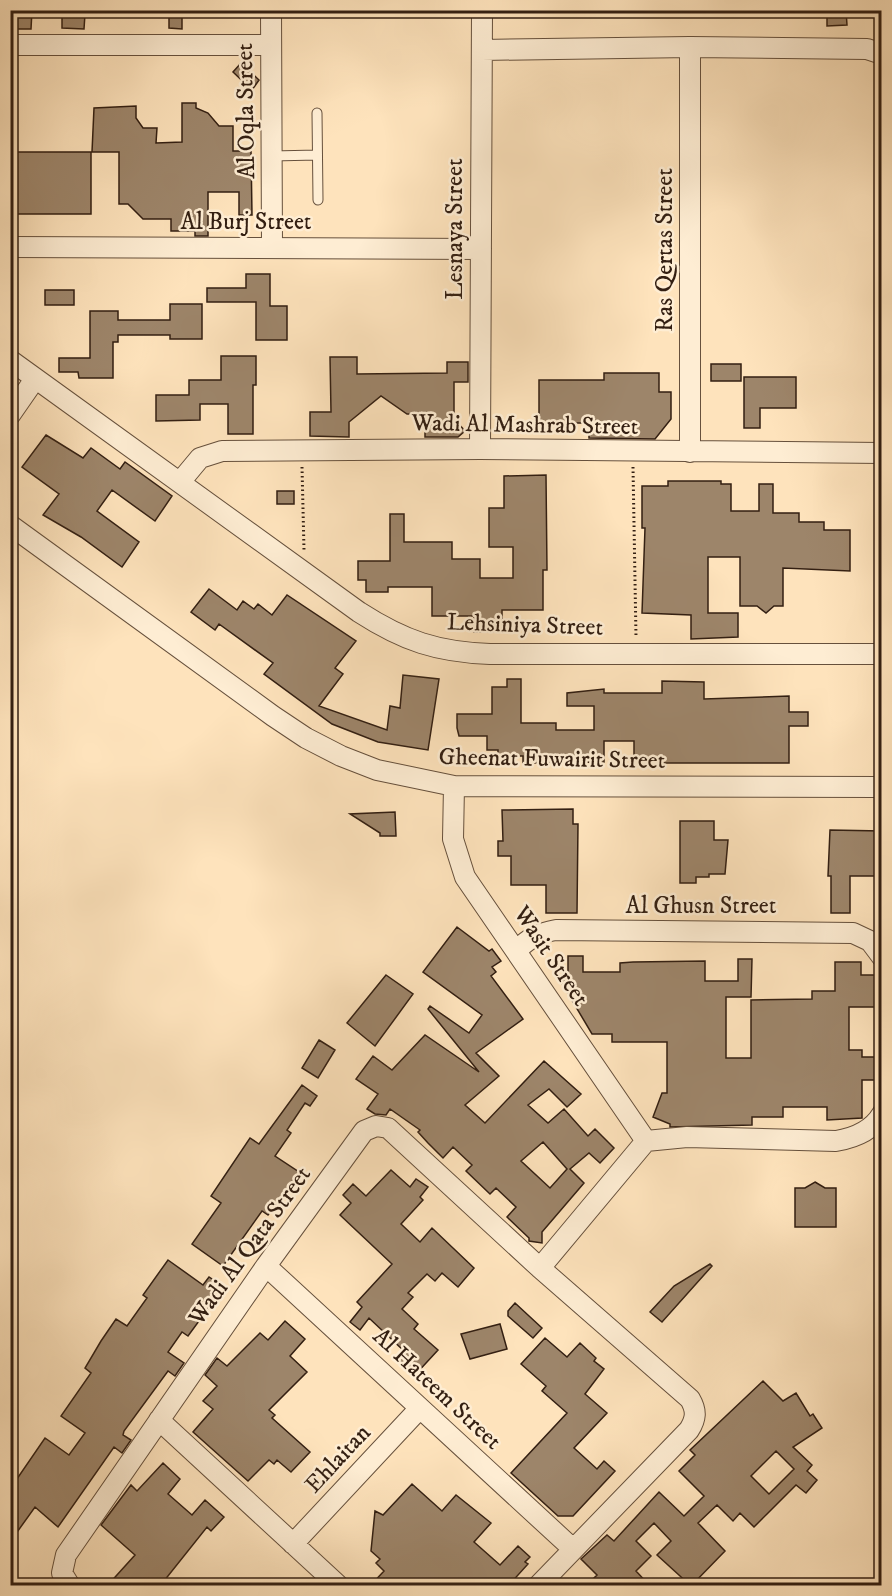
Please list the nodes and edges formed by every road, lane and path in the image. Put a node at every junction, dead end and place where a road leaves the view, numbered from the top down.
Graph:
1 (271, 10) edge
2 (482, 10) edge
3 (10, 45) edge
4 (271, 45) junction
5 (690, 47) junction
6 (482, 50) junction
7 (882, 54) edge
8 (317, 113) dead end
9 (317, 155) junction
10 (272, 156) junction
11 (318, 200) dead end
12 (10, 247) edge
13 (273, 248) junction
14 (481, 249) junction
15 (10, 360) edge
16 (35, 379) junction
17 (10, 415) edge
18 (480, 449) junction
19 (301, 450) junction
20 (633, 451) junction
21 (690, 452) junction
22 (882, 453) edge
23 (180, 482) junction
24 (10, 525) edge
25 (299, 568) junction
26 (637, 654) junction
27 (882, 654) edge
28 (454, 786) junction
29 (882, 787) edge
30 (516, 950) junction
31 (882, 957) edge
32 (882, 1114) edge
33 (646, 1142) junction
34 (266, 1266) junction
35 (540, 1268) junction
36 (420, 1408) junction
37 (159, 1420) junction
38 (293, 1544) junction
39 (573, 1549) junction
40 (70, 1586) edge
41 (339, 1586) edge
42 (538, 1586) edge

1 - 4 street, Al Oqla Street
2 - 6 street, Lesnaya Street
3 - 4 street
4 - 10 street, Al Oqla Street
5 - 6 street
5 - 7 street
5 - 21 street, Ras Qertas Street
6 - 14 street, Lesnaya Street
8 - 9 lane
9 - 10 lane
9 - 11 lane
10 - 13 street, Al Oqla Street
12 - 13 street, Al Burj Street
13 - 14 street, Al Burj Street
14 - 18 street, Lesnaya Street
15 - 16 street, Lehsiniya Street
16 - 17 street
16 - 23 street, Lehsiniya Street
18 - 19 street, Wadi Al Mashrab Street
18 - 20 street, Wadi Al Mashrab Street
19 - 23 street, Wadi Al Mashrab Street
19 - 25 path
20 - 21 street, Wadi Al Mashrab Street
20 - 26 path
21 - 22 street, Wadi Al Mashrab Street
23 - 25 street, Lehsiniya Street
24 - 28 street, Gheenat Fuwairit Street
25 - 26 street, Lehsiniya Street
26 - 27 street, Lehsiniya Street
28 - 29 street, Gheenat Fuwairit Street
28 - 30 street, Wasit Street
30 - 31 street, Al Ghusn Street
30 - 33 street, Wasit Street
32 - 33 street
33 - 35 street
34 - 35 street, Wadi Al Qata Street
34 - 36 street, Al Hateem Street
34 - 37 street, Wadi Al Qata Street
35 - 39 street, Wadi Al Qata Street
36 - 38 street, Ehlaitan
36 - 39 street, Al Hateem Street
37 - 38 street
37 - 40 street, Wadi Al Qata Street
38 - 41 street
39 - 42 street, Wadi Al Qata Street

